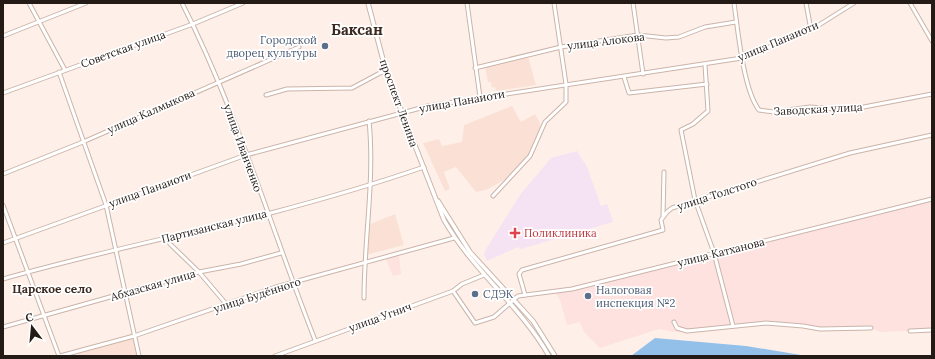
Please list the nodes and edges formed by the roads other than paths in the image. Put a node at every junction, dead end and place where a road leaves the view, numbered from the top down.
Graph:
1 (29, 3) edge
2 (86, 3) edge
3 (182, 3) edge
4 (243, 3) edge
5 (368, 3) edge
6 (467, 3) edge
7 (554, 3) edge
8 (633, 3) edge
9 (734, 3) edge
10 (806, 3) edge
11 (854, 3) edge
12 (910, 3) edge
13 (40, 22) junction
14 (736, 22) junction
15 (193, 24) junction
16 (811, 30) junction
17 (638, 35) junction
18 (3, 36) edge
19 (932, 41) edge
20 (300, 47) dead end
21 (561, 47) junction
22 (742, 58) junction
23 (705, 65) junction
24 (475, 68) junction
25 (65, 70) junction
26 (386, 71) junction
27 (59, 72) junction
28 (643, 74) junction
29 (624, 77) junction
30 (219, 81) junction
31 (566, 84) junction
32 (707, 84) junction
33 (3, 94) edge
34 (932, 94) edge
35 (266, 95) dead end
36 (480, 97) junction
37 (401, 113) junction
38 (369, 121) junction
39 (932, 135) edge
40 (83, 142) junction
41 (246, 156) junction
42 (424, 167) junction
43 (664, 172) dead end
44 (3, 174) edge
45 (369, 186) junction
46 (493, 196) dead end
47 (932, 199) edge
48 (695, 200) junction
49 (438, 201) junction
50 (3, 205) edge
51 (106, 205) junction
52 (268, 214) junction
53 (663, 216) junction
54 (17, 238) junction
55 (167, 238) junction
56 (454, 238) junction
57 (3, 242) edge
58 (114, 249) junction
59 (281, 253) junction
60 (714, 253) junction
61 (364, 261) junction
62 (29, 272) junction
63 (199, 272) junction
64 (484, 275) junction
65 (3, 279) edge
66 (292, 283) junction
67 (453, 291) junction
68 (124, 293) junction
69 (525, 295) junction
70 (364, 298) dead end
71 (512, 301) junction
72 (227, 305) junction
73 (44, 316) junction
74 (674, 322) dead end
75 (733, 326) junction
76 (3, 327) edge
77 (871, 328) dead end
78 (932, 330) edge
79 (910, 331) dead end
80 (134, 336) junction
81 (315, 340) junction
82 (60, 356) edge
83 (139, 356) edge
84 (275, 356) edge
85 (549, 356) edge
86 (555, 356) edge

1 - 13 street
2 - 13 street
3 - 15 street, улица Иванченко
4 - 15 street, Советская улица
5 - 26 main road, проспект Ленина
6 - 24 street
7 - 21 street
8 - 17 street
9 - 14 street
10 - 16 street
11 - 16 street, улица Панаиоти
12 - 19 street
13 - 18 street
13 - 25 street
14 - 17 street, улица Алокова
14 - 22 street
15 - 25 street, Советская улица
15 - 30 street, улица Иванченко
16 - 22 street, улица Панаиоти
17 - 21 street, улица Алокова
17 - 28 street
20 - 30 street, улица Калмыкова
21 - 24 street, улица Алокова
21 - 31 street
22 - 23 street, улица Панаиоти
22 - 34 street, Заводская улица
23 - 28 street, улица Панаиоти
23 - 32 street
24 - 36 street
25 - 27 street, Советская улица
26 - 35 street
26 - 37 main road, проспект Ленина
27 - 33 street, Советская улица
27 - 40 street
28 - 29 street, улица Панаиоти
29 - 31 street, улица Панаиоти
29 - 32 street
30 - 40 street, улица Калмыкова
30 - 41 street, улица Иванченко
31 - 36 street, улица Панаиоти
31 - 46 street
32 - 48 street
36 - 37 street, улица Панаиоти
37 - 38 street, улица Панаиоти
37 - 42 main road, проспект Ленина
38 - 41 street, улица Панаиоти
38 - 45 street
39 - 48 street, улица Толстого
40 - 44 street, улица Калмыкова
40 - 51 street
41 - 51 street, улица Панаиоти
41 - 52 street, улица Иванченко
42 - 45 street, Партизанская улица
42 - 49 main road, проспект Ленина
43 - 53 street
45 - 52 street, Партизанская улица
45 - 61 street
47 - 60 street, улица Катханова
48 - 53 street, улица Толстого
48 - 60 street
49 - 56 main road, проспект Ленина
49 - 71 main road, проспект Ленина
50 - 54 street
51 - 54 street, улица Панаиоти
51 - 58 street
52 - 55 street, Партизанская улица
52 - 59 street, улица Иванченко
53 - 69 street, улица Толстого
54 - 57 street, улица Панаиоти
54 - 62 street
55 - 58 street, Партизанская улица
55 - 63 street
56 - 61 street, улица Будённого
56 - 64 main road, проспект Ленина
58 - 62 street, Партизанская улица
58 - 68 street
59 - 63 street, Абхазская улица
59 - 66 street, улица Иванченко
60 - 69 street, улица Катханова
60 - 75 street
61 - 66 street, улица Будённого
61 - 70 street
62 - 65 street, Партизанская улица
62 - 73 street
63 - 68 street, Абхазская улица
63 - 72 street
64 - 67 street, улица Угнич
64 - 71 main road, проспект Ленина
66 - 72 street, улица Будённого
66 - 81 street, улица Иванченко
67 - 71 street
67 - 81 street, улица Угнич
68 - 73 street, Абхазская улица
68 - 80 street
69 - 71 street, улица Катханова
71 - 85 main road
71 - 86 main road
72 - 80 street, улица Будённого
73 - 76 street, Абхазская улица
73 - 82 street
74 - 75 street
75 - 77 street
78 - 79 street
80 - 82 street, улица Будённого
80 - 83 street
81 - 84 street, улица Угнич

